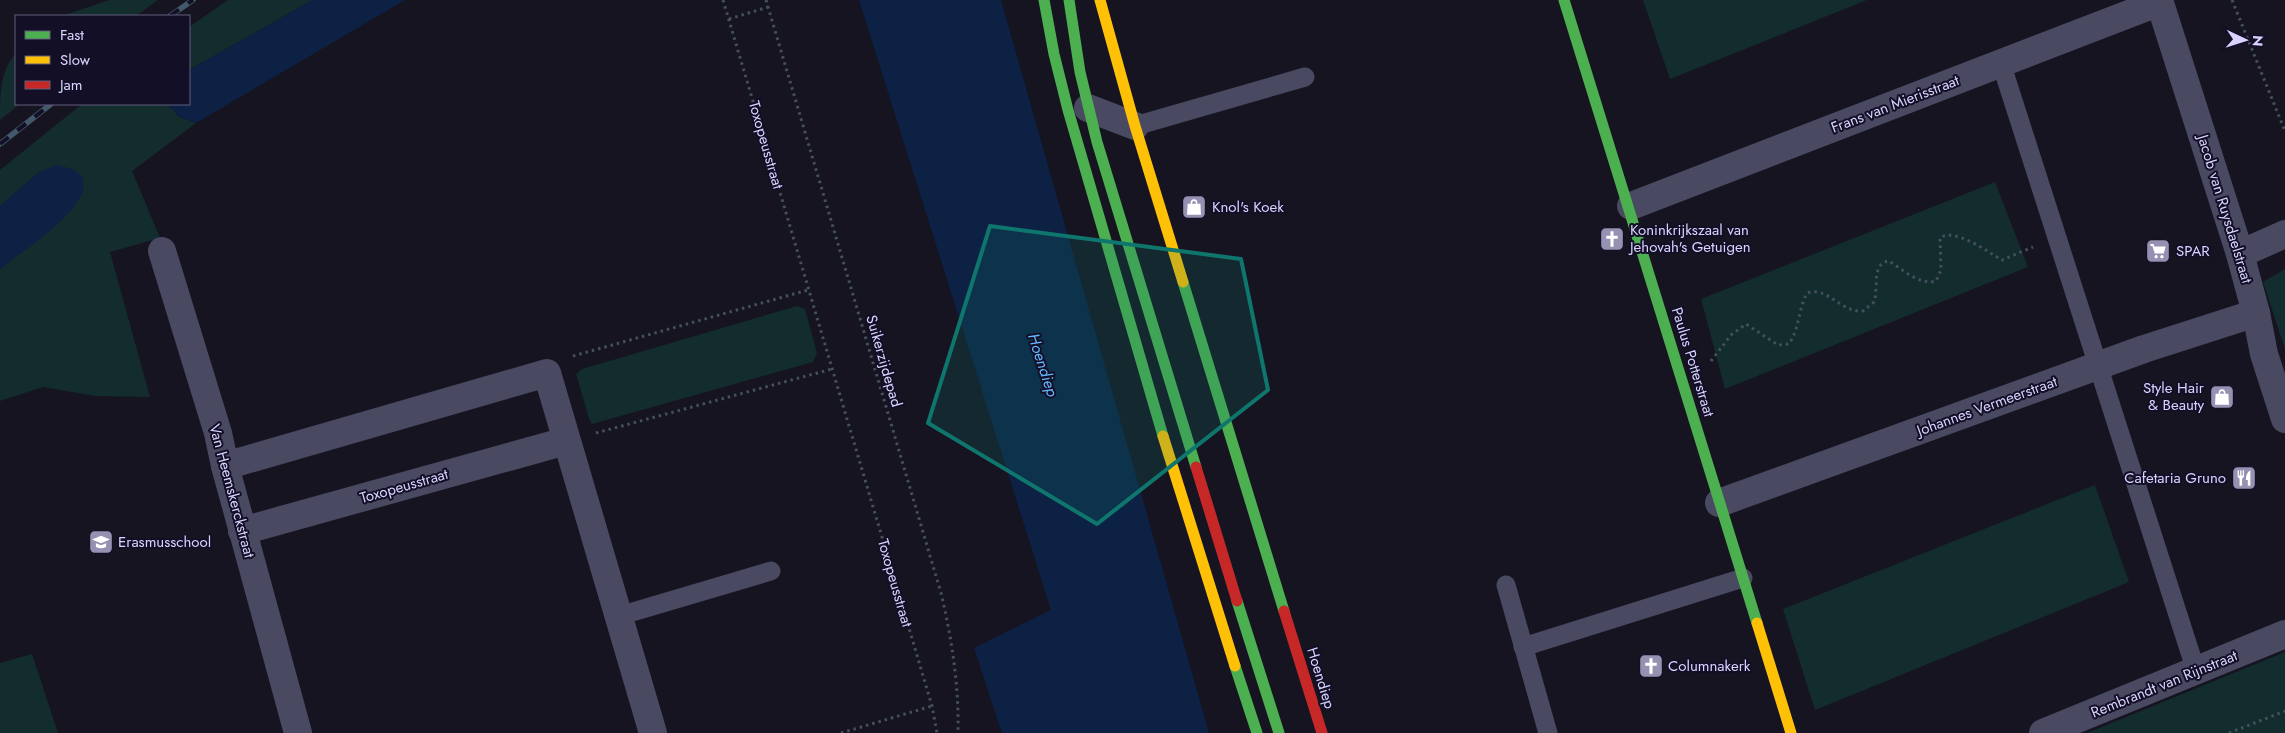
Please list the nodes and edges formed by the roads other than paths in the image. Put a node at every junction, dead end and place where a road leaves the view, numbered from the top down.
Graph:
1 (1044, 0) edge
2 (1069, 0) edge
3 (1100, 0) edge
4 (1564, 0) edge
5 (2159, 1) edge
6 (2001, 63) junction
7 (1305, 77) dead end
8 (1088, 108) junction
9 (1135, 126) junction
10 (1631, 206) junction
11 (2285, 234) edge
12 (162, 251) dead end
13 (2240, 254) junction
14 (2256, 314) junction
15 (2097, 366) junction
16 (2285, 419) edge
17 (566, 441) junction
18 (225, 466) junction
19 (1719, 503) junction
20 (242, 531) junction
21 (771, 571) dead end
22 (1743, 578) junction
23 (1506, 585) dead end
24 (618, 616) junction
25 (2285, 634) edge
26 (1523, 647) junction
27 (2196, 671) junction
28 (298, 733) edge
29 (652, 733) edge
30 (1257, 733) edge
31 (1279, 733) edge
32 (1322, 733) edge
33 (1548, 733) edge
34 (1792, 733) edge
35 (2043, 733) edge

1 - 30 street
2 - 8 street
3 - 9 street, Hoendiep
4 - 10 street, Paulus Potterstraat
5 - 6 street, Frans van Mierisstraat
5 - 13 street, Jacob van Ruysdaelstraat
6 - 10 street, Frans van Mierisstraat
6 - 15 lane
7 - 9 lane
8 - 9 street
8 - 31 street
9 - 32 street, Hoendiep
10 - 19 street, Paulus Potterstraat
11 - 13 street
12 - 18 street, Van Heemskerckstraat
13 - 14 street, Jacob van Ruysdaelstraat
14 - 15 street, Johannes Vermeerstraat
14 - 16 street, Jacob van Ruysdaelstraat
15 - 19 street, Johannes Vermeerstraat
15 - 27 lane
17 - 18 street
17 - 20 street, Toxopeusstraat
17 - 24 street
18 - 20 street, Van Heemskerckstraat
19 - 22 street, Paulus Potterstraat
20 - 28 street, Van Heemskerckstraat
21 - 24 lane
22 - 26 lane
22 - 34 street, Paulus Potterstraat
23 - 26 lane
24 - 29 street
25 - 27 street, Rembrandt van Rijnstraat
26 - 33 lane
27 - 35 street, Rembrandt van Rijnstraat

